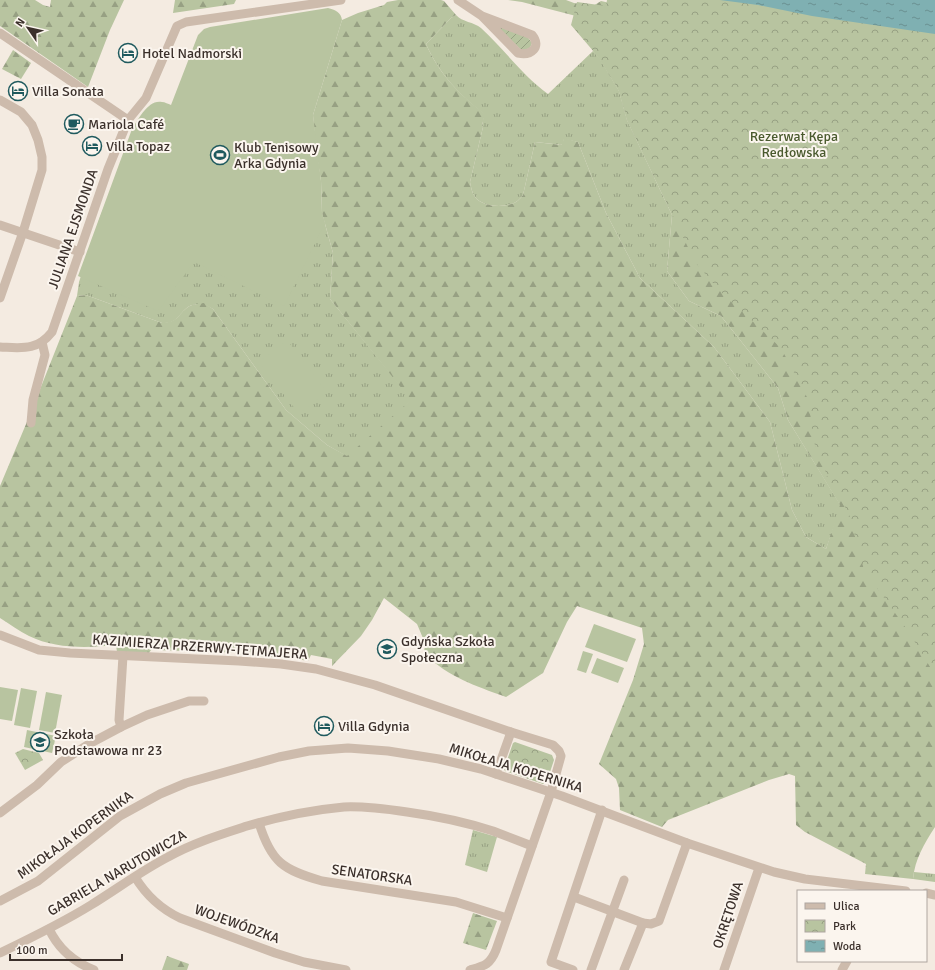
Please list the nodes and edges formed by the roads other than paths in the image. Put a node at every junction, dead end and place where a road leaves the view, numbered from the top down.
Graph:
1 (341, 0) edge
2 (458, 0) edge
3 (482, 16) junction
4 (0, 33) edge
5 (0, 100) edge
6 (128, 120) junction
7 (0, 225) edge
8 (23, 232) junction
9 (80, 252) junction
10 (0, 298) edge
11 (42, 342) junction
12 (0, 347) edge
13 (31, 423) dead end
14 (0, 634) edge
15 (123, 656) junction
16 (204, 701) dead end
17 (121, 727) junction
18 (511, 732) junction
19 (496, 774) junction
20 (551, 792) junction
21 (602, 810) junction
22 (0, 813) edge
23 (259, 823) junction
24 (687, 843) junction
25 (532, 846) junction
26 (759, 868) junction
27 (135, 877) junction
28 (624, 880) dead end
29 (858, 888) edge
30 (890, 890) edge
31 (574, 897) junction
32 (0, 901) edge
33 (613, 911) junction
34 (507, 918) junction
35 (643, 923) junction
36 (49, 929) junction
37 (0, 952) edge
38 (490, 966) edge
39 (94, 970) edge
40 (346, 970) edge
41 (470, 970) edge
42 (573, 970) edge
43 (591, 970) edge
44 (624, 970) edge
45 (724, 970) edge

1 - 6 street, JULIANA EJSMONDA
2 - 3 street
3 - 3 street
4 - 6 street
5 - 8 street
6 - 9 street, JULIANA EJSMONDA
7 - 8 street
8 - 9 street
8 - 10 street
9 - 11 street, JULIANA EJSMONDA
11 - 12 street
11 - 13 street
14 - 15 street, KAZIMIERZA PRZERWY-TETMAJERA
15 - 17 street
15 - 18 street, KAZIMIERZA PRZERWY-TETMAJERA
16 - 17 street
17 - 22 street
18 - 19 street
18 - 20 street, KAZIMIERZA PRZERWY-TETMAJERA
19 - 20 street, MIKOŁAJA KOPERNIKA
19 - 32 street, MIKOŁAJA KOPERNIKA
20 - 21 street, MIKOŁAJA KOPERNIKA
20 - 25 street
21 - 24 street, MIKOŁAJA KOPERNIKA
21 - 31 street
23 - 25 street, GABRIELA NARUTOWICZA
23 - 27 street, GABRIELA NARUTOWICZA
23 - 34 street, SENATORSKA
24 - 26 street, MIKOŁAJA KOPERNIKA
24 - 35 street
25 - 34 street
26 - 29 street, MIKOŁAJA KOPERNIKA
26 - 45 street, OKRĘTOWA
27 - 36 street, GABRIELA NARUTOWICZA
27 - 40 street, WOJEWÓDZKA
28 - 33 street
29 - 30 street, MIKOŁAJA KOPERNIKA
31 - 33 street
31 - 42 street
33 - 35 street
33 - 43 street
34 - 38 street
35 - 44 street
36 - 37 street, GABRIELA NARUTOWICZA
36 - 39 street
38 - 41 street

